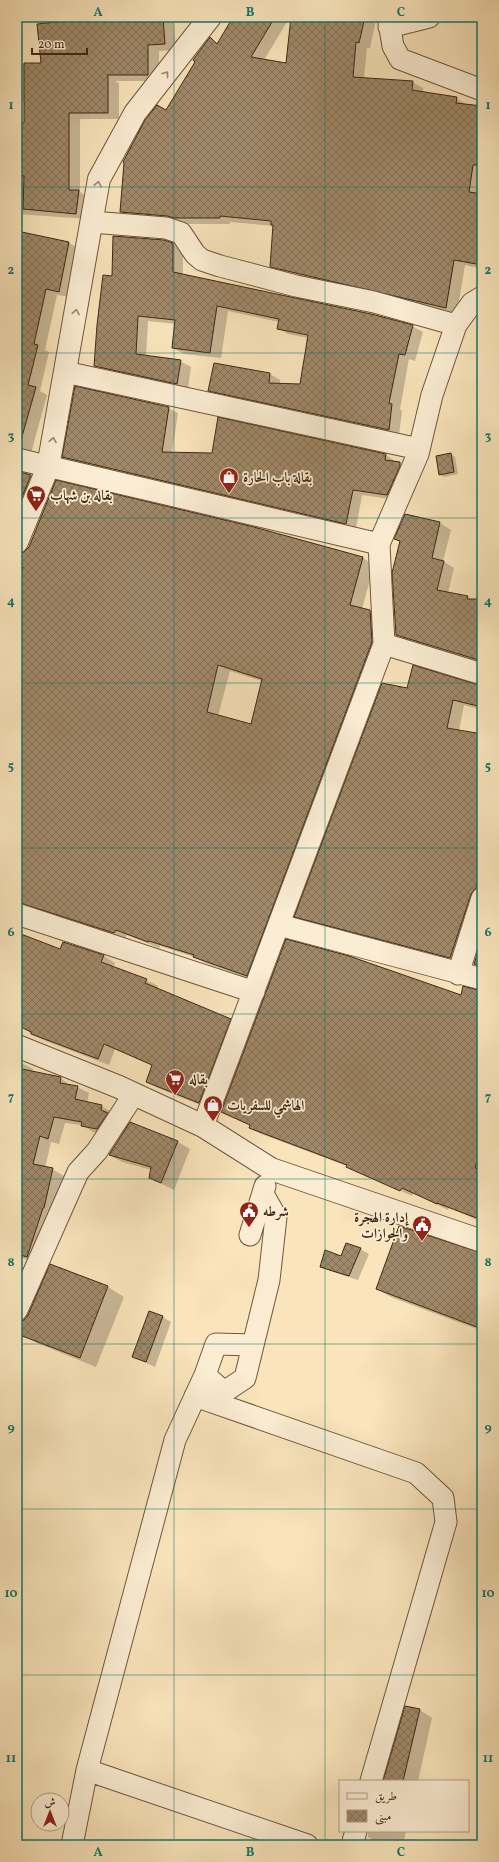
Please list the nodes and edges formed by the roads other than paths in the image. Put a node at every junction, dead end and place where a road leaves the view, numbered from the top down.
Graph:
1 (210, 17) edge
2 (429, 17) edge
3 (388, 22) edge
4 (482, 90) edge
5 (92, 222) junction
6 (482, 297) edge
7 (456, 326) junction
8 (65, 372) junction
9 (419, 449) junction
10 (17, 459) edge
11 (48, 467) junction
12 (17, 542) edge
13 (379, 544) junction
14 (384, 644) junction
15 (482, 674) edge
16 (482, 898) edge
17 (17, 914) edge
18 (279, 925) junction
19 (458, 974) junction
20 (482, 979) edge
21 (254, 992) junction
22 (17, 1046) edge
23 (134, 1094) junction
24 (204, 1126) junction
25 (271, 1168) junction
26 (263, 1194) junction
27 (250, 1235) dead end
28 (482, 1241) edge
29 (17, 1310) edge
30 (253, 1345) junction
31 (205, 1374) junction
32 (195, 1396) junction
33 (87, 1770) junction
34 (371, 1780) edge
35 (356, 1832) edge
36 (72, 1845) edge
37 (307, 1845) edge
38 (352, 1845) edge

5 -> 1 street
2 - 3 street
3 - 4 street
5 - 7 street
8 -> 5 street
6 - 7 street
7 - 9 street
8 - 9 street
11 -> 8 street
9 - 13 street
10 - 11 street
11 - 12 street
11 - 13 street
13 - 14 street
14 - 15 street
14 - 18 street
16 - 19 street
17 - 21 street
18 - 19 street
18 - 21 street
19 - 20 street
21 - 24 street
22 - 23 street
23 - 24 street
23 - 29 street
24 - 25 street
25 - 26 street
25 - 28 street
26 - 27 street
26 - 30 street
30 - 31 street
30 - 31 street
31 - 32 street
32 - 33 street
32 - 34 street
33 - 36 street
33 - 37 street
35 - 38 street

